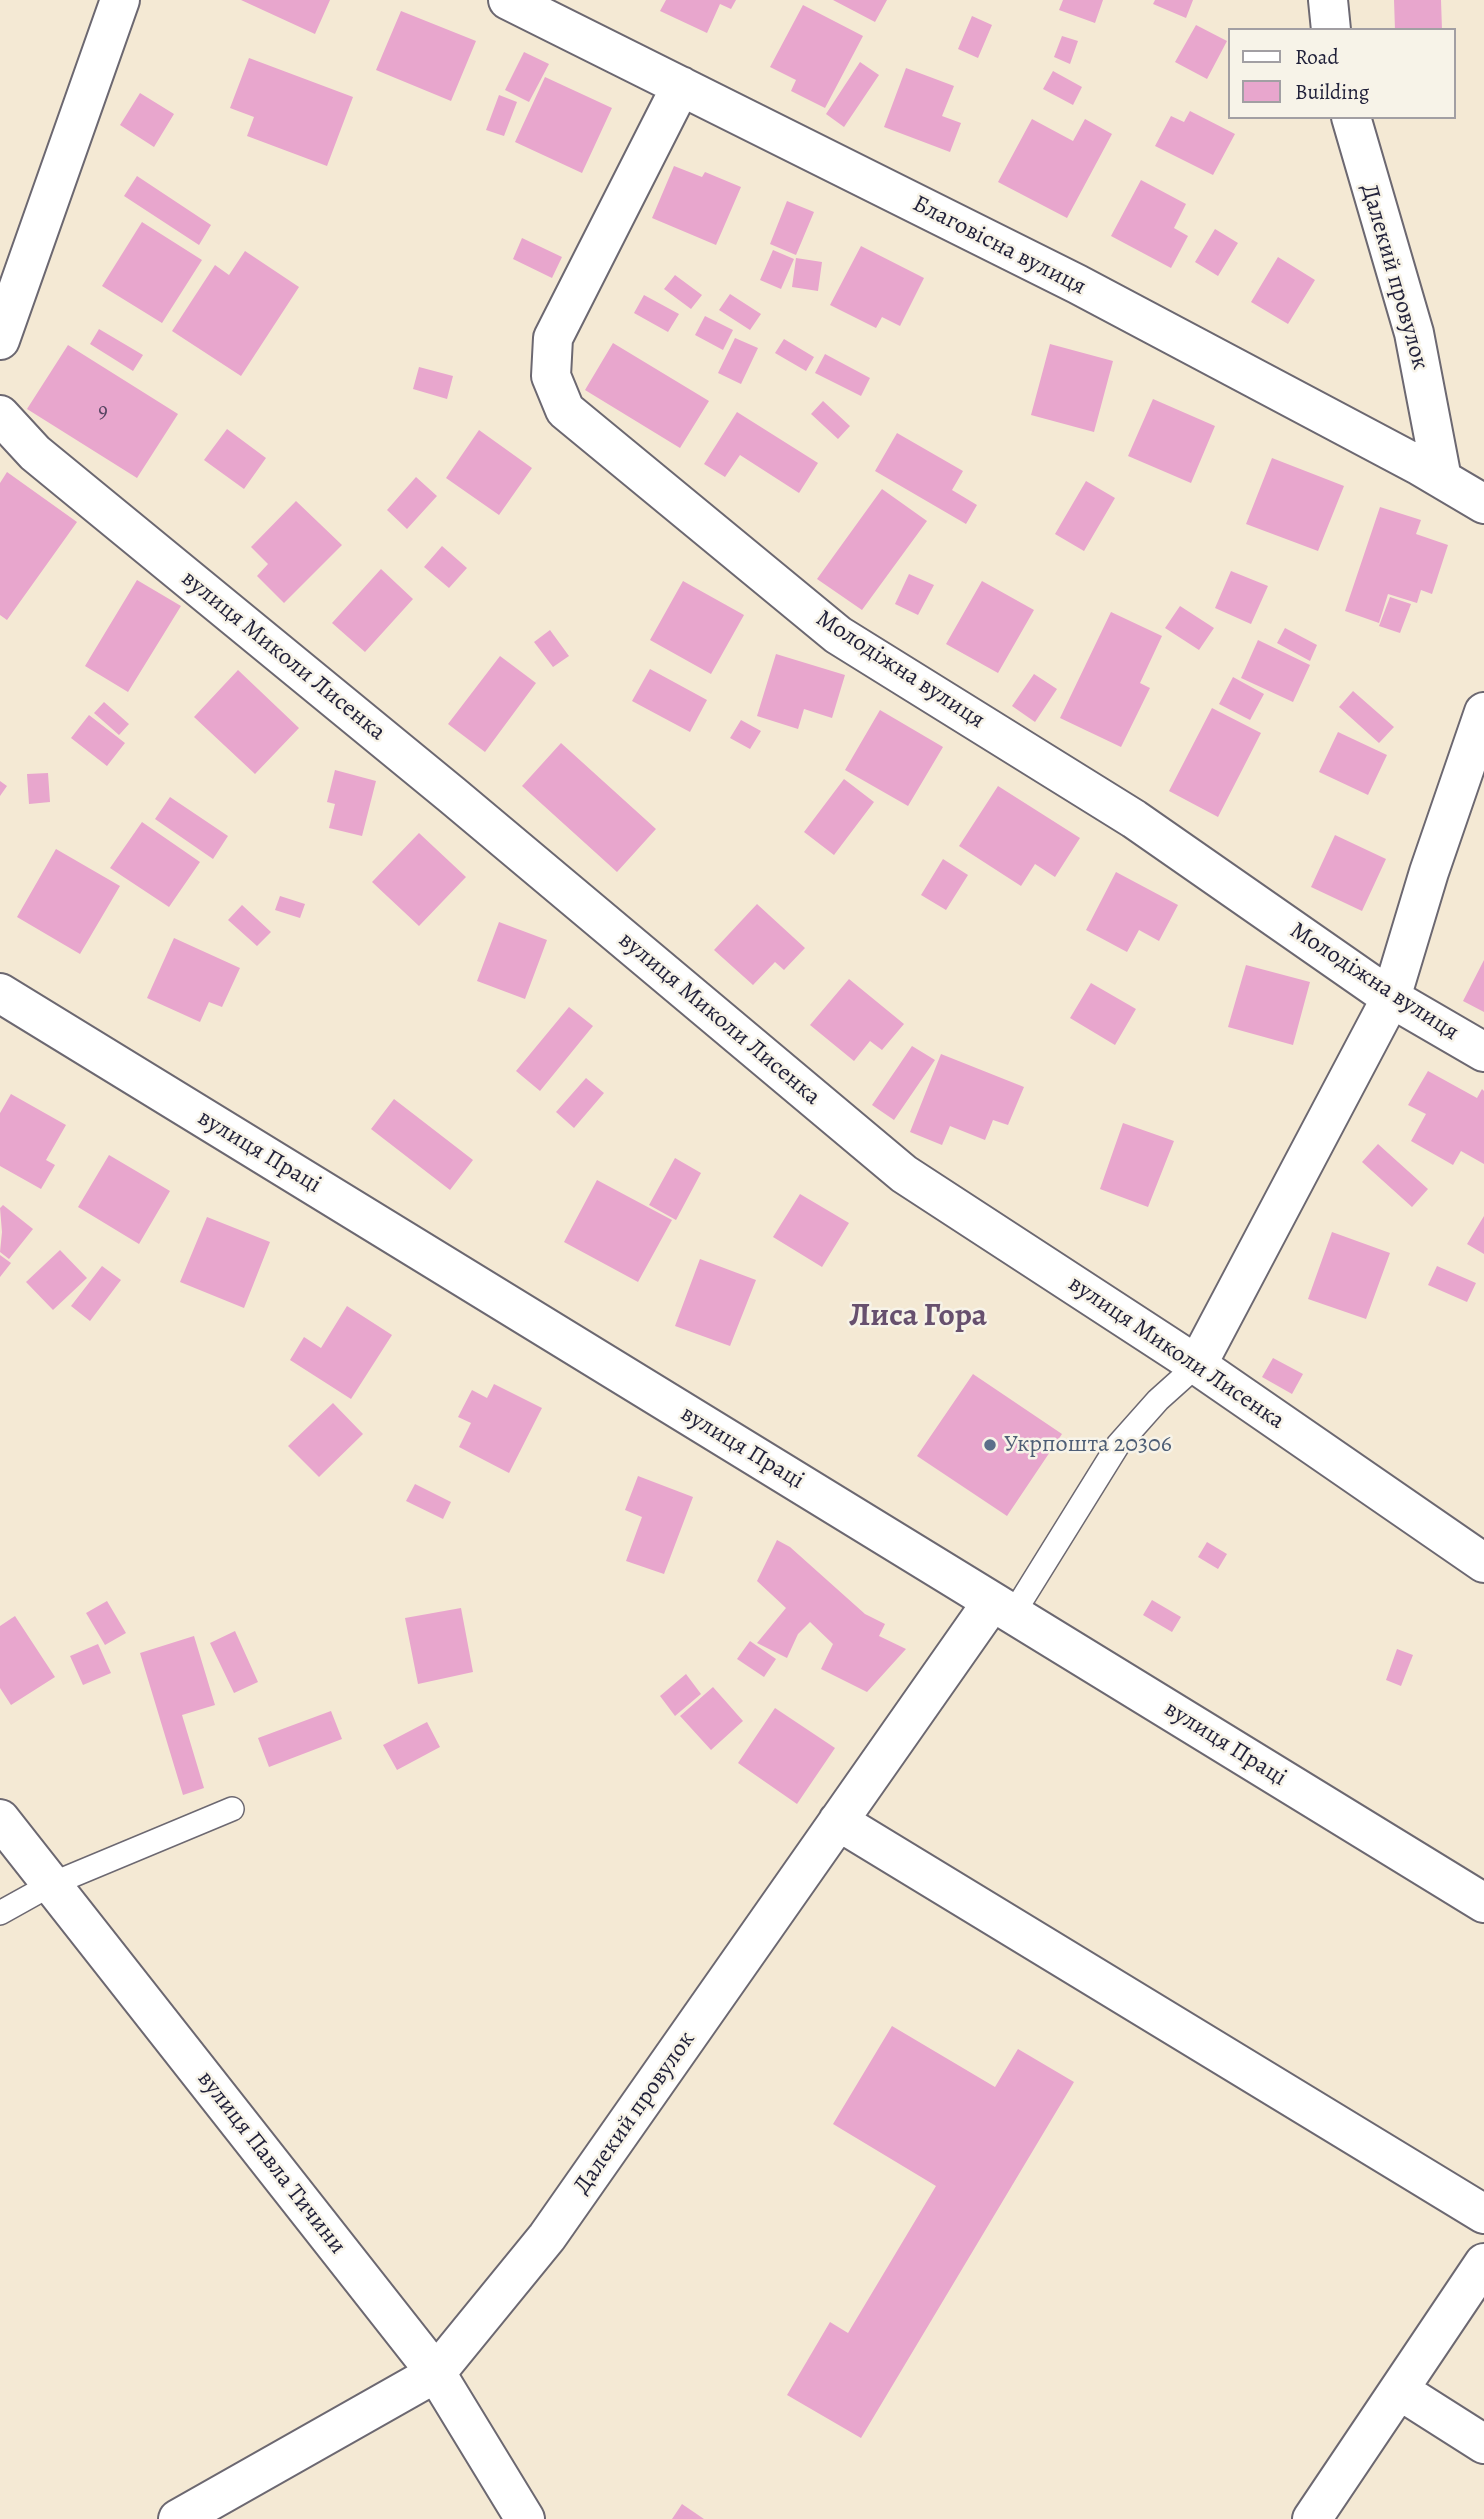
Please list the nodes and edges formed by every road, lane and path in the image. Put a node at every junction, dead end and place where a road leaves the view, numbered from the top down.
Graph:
1 (120, 0) edge
2 (508, 0) edge
3 (1328, 0) edge
4 (1331, 28) edge
5 (681, 86) junction
6 (1352, 119) edge
7 (0, 340) edge
8 (0, 415) edge
9 (1441, 479) junction
10 (1484, 504) edge
11 (1484, 712) edge
12 (0, 993) edge
13 (1391, 998) junction
14 (1484, 1052) edge
15 (1197, 1365) junction
16 (1484, 1563) edge
17 (1003, 1608) junction
18 (232, 1809) dead end
19 (0, 1819) edge
20 (838, 1821) junction
21 (52, 1884) junction
22 (1484, 1903) edge
23 (0, 1913) edge
24 (1484, 2214) edge
25 (1484, 2263) edge
26 (436, 2373) junction
27 (1399, 2390) junction
28 (1484, 2444) edge
29 (178, 2519) edge
30 (525, 2519) edge
31 (1312, 2519) edge

1 - 7 street
2 - 5 street, Благовісна вулиця
3 - 4 street
5 - 9 street, Благовісна вулиця
5 - 13 street, Молодіжна вулиця
6 - 9 street, Далекий провулок
8 - 15 street, вулиця Миколи Лисенка
9 - 10 street, Благовісна вулиця
11 - 13 street
12 - 17 street, вулиця Праці
13 - 14 street, Молодіжна вулиця
13 - 15 street
15 - 16 street, вулиця Миколи Лисенка
15 - 17 lane
17 - 20 street, Далекий провулок
17 - 22 street, вулиця Праці
18 - 21 lane
19 - 21 street, вулиця Павла Тичини
20 - 24 street
20 - 26 street, Далекий провулок
21 - 23 lane
21 - 26 street, вулиця Павла Тичини
25 - 27 street
26 - 29 street, Далекий провулок
26 - 30 street, вулиця Павла Тичини
27 - 28 street
27 - 31 street

